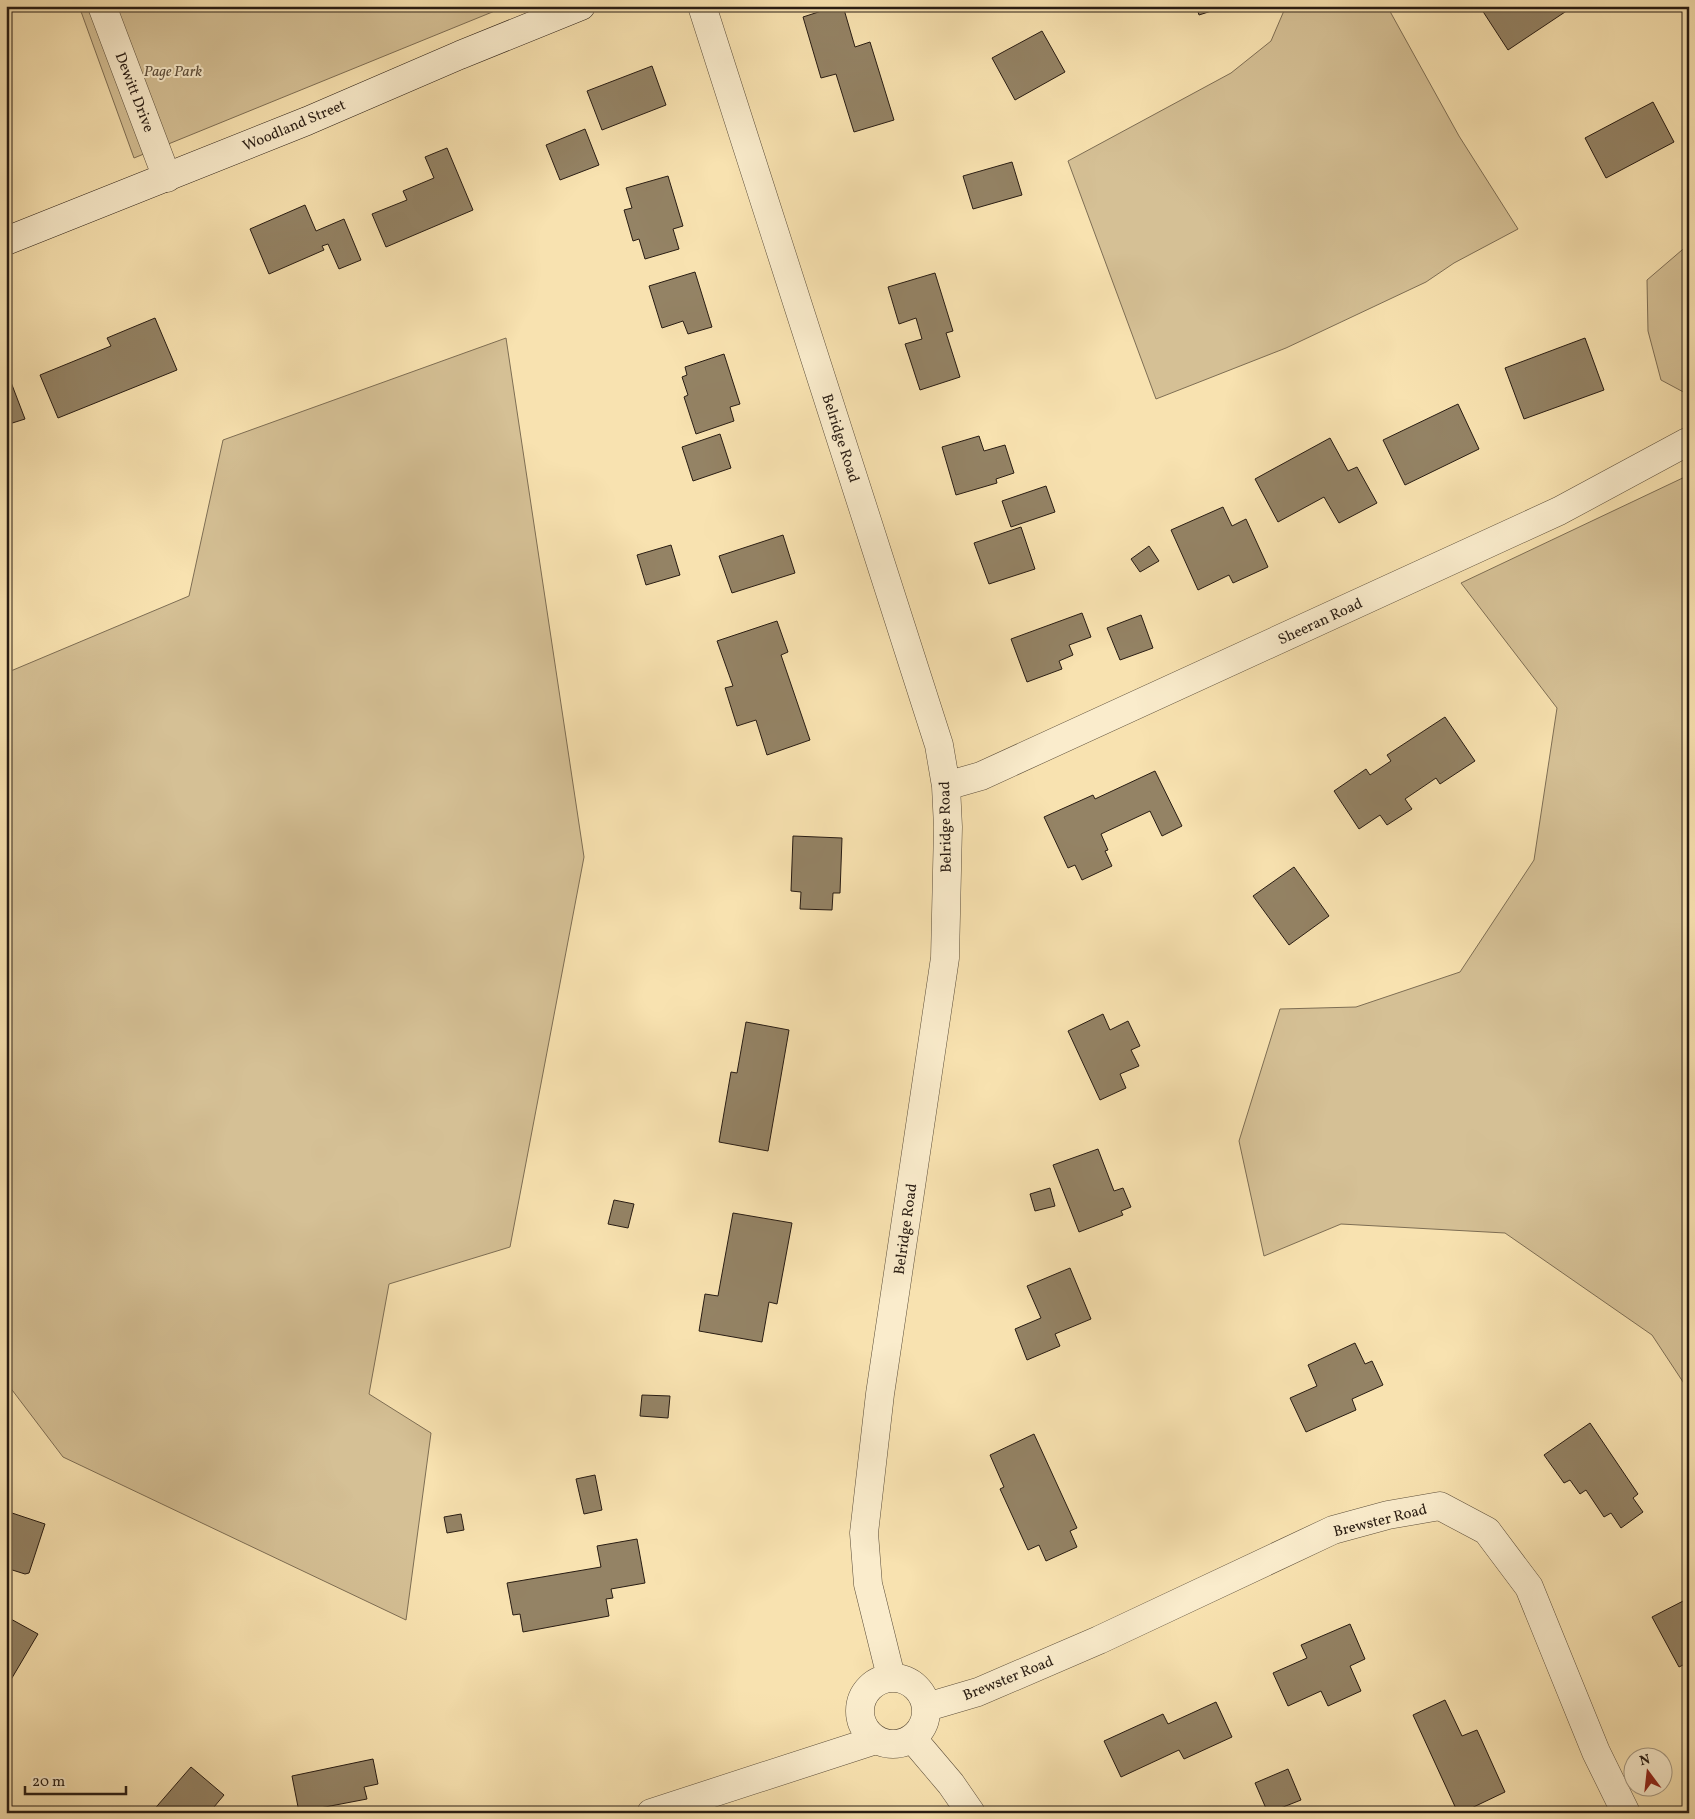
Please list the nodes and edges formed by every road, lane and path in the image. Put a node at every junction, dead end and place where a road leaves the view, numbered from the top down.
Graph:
1 (102, 6) edge
2 (581, 6) edge
3 (702, 6) edge
4 (167, 178) junction
5 (6, 240) edge
6 (1687, 442) dead end
7 (946, 786) junction
8 (891, 1677) junction
9 (926, 1707) junction
10 (912, 1738) junction
11 (876, 1740) junction
12 (651, 1813) edge
13 (971, 1813) edge
14 (1626, 1813) edge

1 - 4 street, Dewitt Drive
2 - 4 street, Woodland Street
3 - 7 street, Belridge Road
4 - 5 street, Woodland Street
6 - 7 street, Sheeran Road
7 - 8 street, Belridge Road
8 - 9 street
8 - 11 street
9 - 10 street
9 - 14 street, Brewster Road
10 - 11 street
10 - 13 street
11 - 12 street

